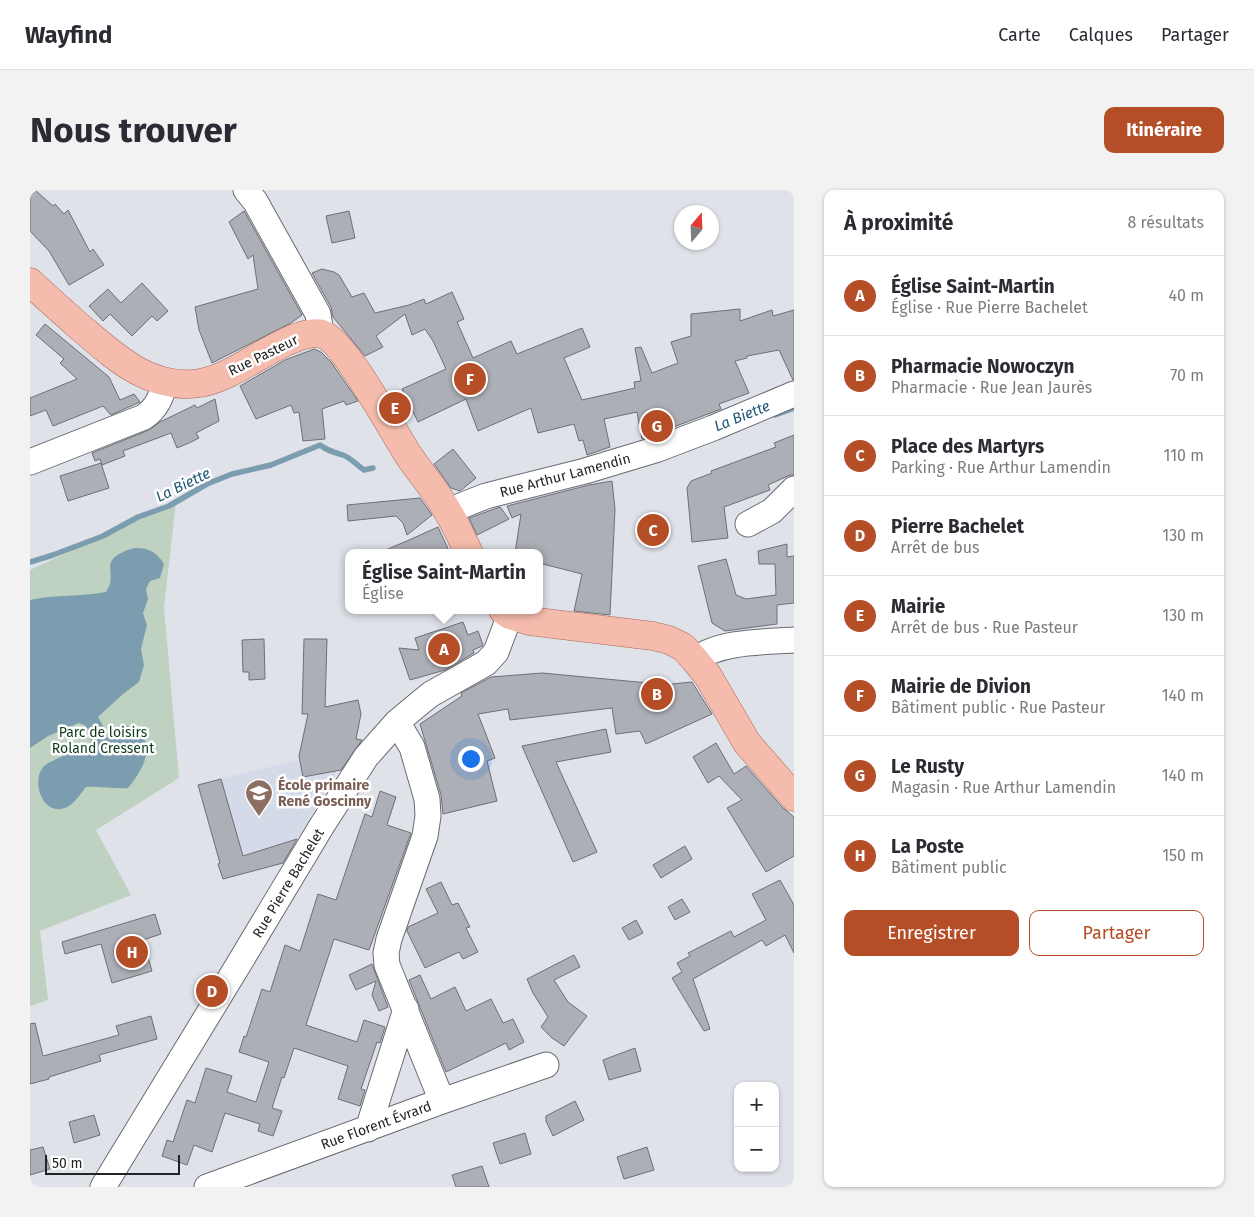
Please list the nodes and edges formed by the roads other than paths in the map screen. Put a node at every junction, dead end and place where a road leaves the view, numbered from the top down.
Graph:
1 (246, 190) edge
2 (30, 282) edge
3 (321, 334) junction
4 (165, 382) junction
5 (794, 394) edge
6 (30, 462) edge
7 (794, 489) edge
8 (448, 512) junction
9 (748, 524) dead end
10 (467, 549) edge
11 (507, 614) edge
12 (510, 614) edge
13 (794, 640) edge
14 (695, 660) junction
15 (397, 722) junction
16 (794, 797) edge
17 (406, 1008) junction
18 (546, 1065) dead end
19 (442, 1100) junction
20 (368, 1129) junction
21 (103, 1187) edge
22 (207, 1187) edge

1 - 3 street
2 - 4 main road, Rue Pasteur
3 - 4 main road, Rue Pasteur
3 - 8 main road
4 - 6 street
5 - 8 street, Rue Arthur Lamendin
7 - 9 street
8 - 10 main road
11 - 15 street, Rue Pierre Bachelet
12 - 14 main road
13 - 14 street
14 - 16 main road
15 - 17 street
15 - 21 street, Rue Pierre Bachelet
17 - 19 street
17 - 20 street
18 - 19 street, Rue Florent Évrard
19 - 20 street, Rue Florent Évrard
20 - 22 street, Rue Florent Évrard

